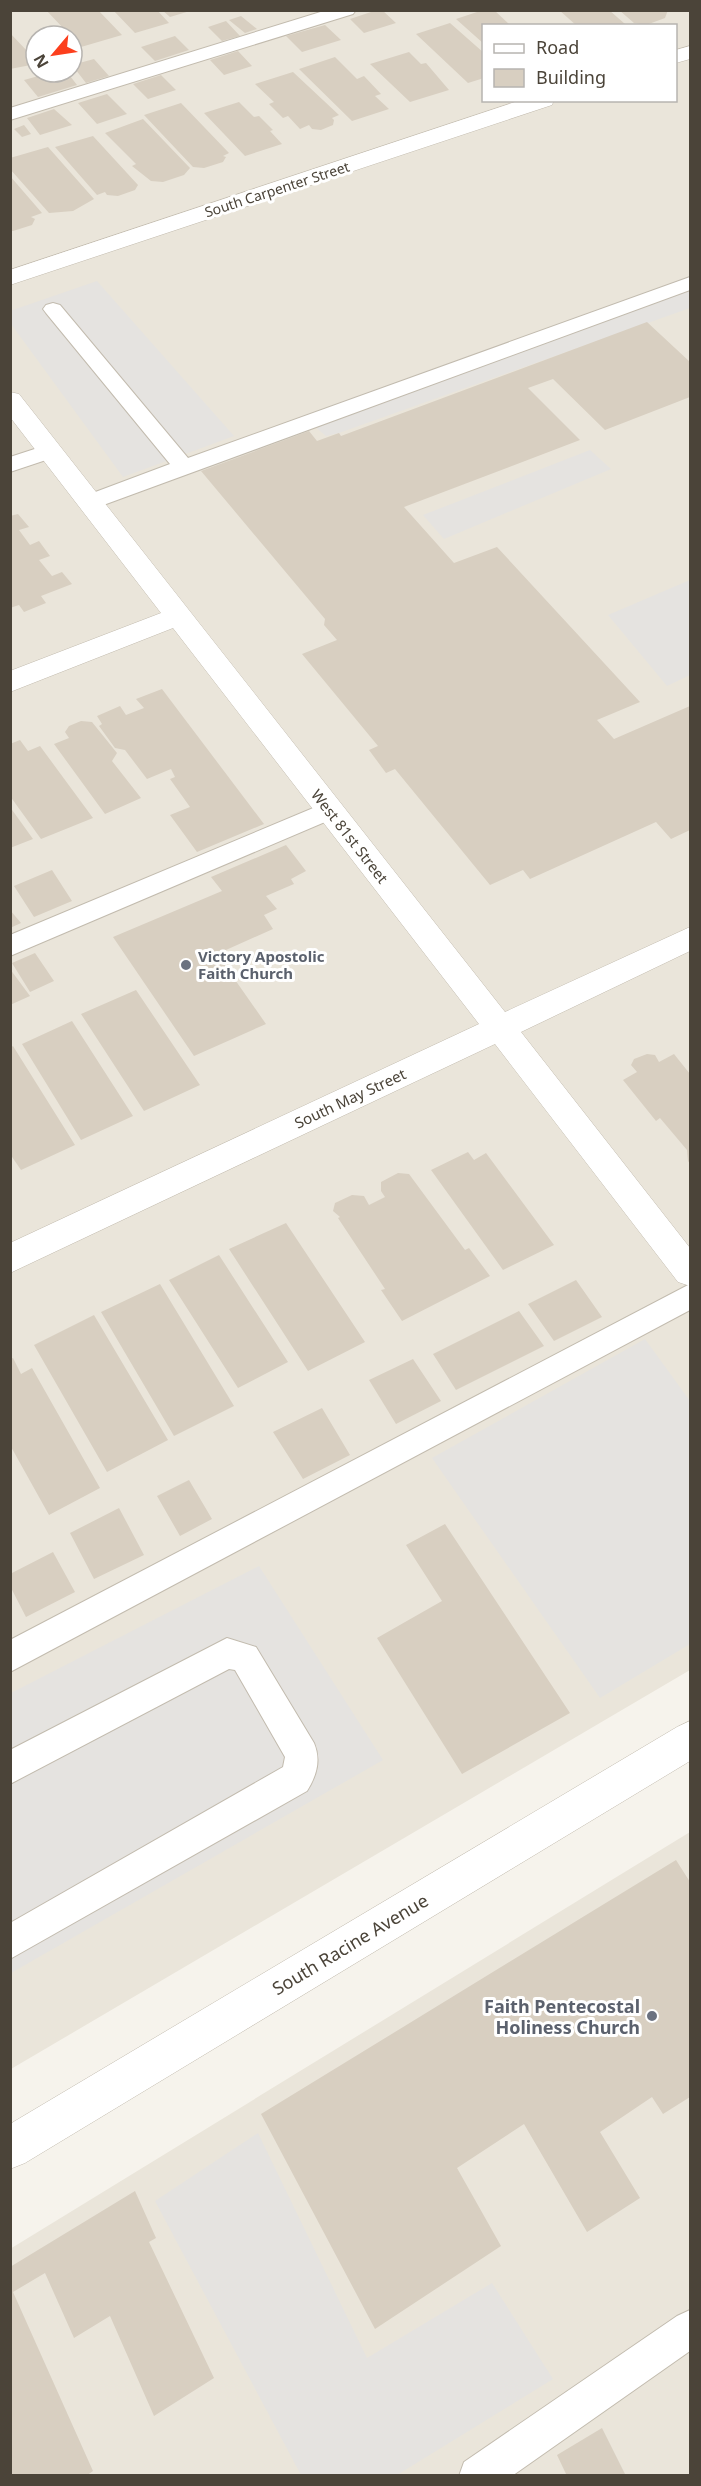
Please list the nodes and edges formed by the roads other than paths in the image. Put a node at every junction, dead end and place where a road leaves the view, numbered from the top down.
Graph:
1 (347, 10) edge
2 (537, 102) edge
3 (10, 114) edge
4 (10, 278) edge
5 (690, 284) edge
6 (53, 309) dead end
7 (10, 400) edge
8 (50, 451) junction
9 (10, 465) edge
10 (184, 467) junction
11 (90, 502) junction
12 (179, 616) junction
13 (10, 682) edge
14 (330, 810) junction
15 (690, 938) edge
16 (10, 946) edge
17 (499, 1027) junction
18 (10, 1259) edge
19 (690, 1272) edge
20 (690, 1296) edge
21 (10, 1657) edge
22 (690, 1740) edge
23 (10, 1768) edge
24 (10, 1942) edge
25 (10, 2148) edge
26 (690, 2329) edge
27 (478, 2475) edge

1 - 3 lane
2 - 4 street, South Carpenter Street
5 - 10 lane
6 - 10 lane
7 - 8 street, West 81st Street
8 - 9 lane
8 - 11 street, West 81st Street
10 - 11 lane
11 - 12 street, West 81st Street
12 - 13 street
12 - 14 street, West 81st Street
14 - 16 lane
14 - 17 street, West 81st Street
15 - 17 street, South May Street
17 - 18 street, South May Street
17 - 19 street, West 81st Street
20 - 21 lane
22 - 25 street, South Racine Avenue
23 - 24 lane
26 - 27 lane

